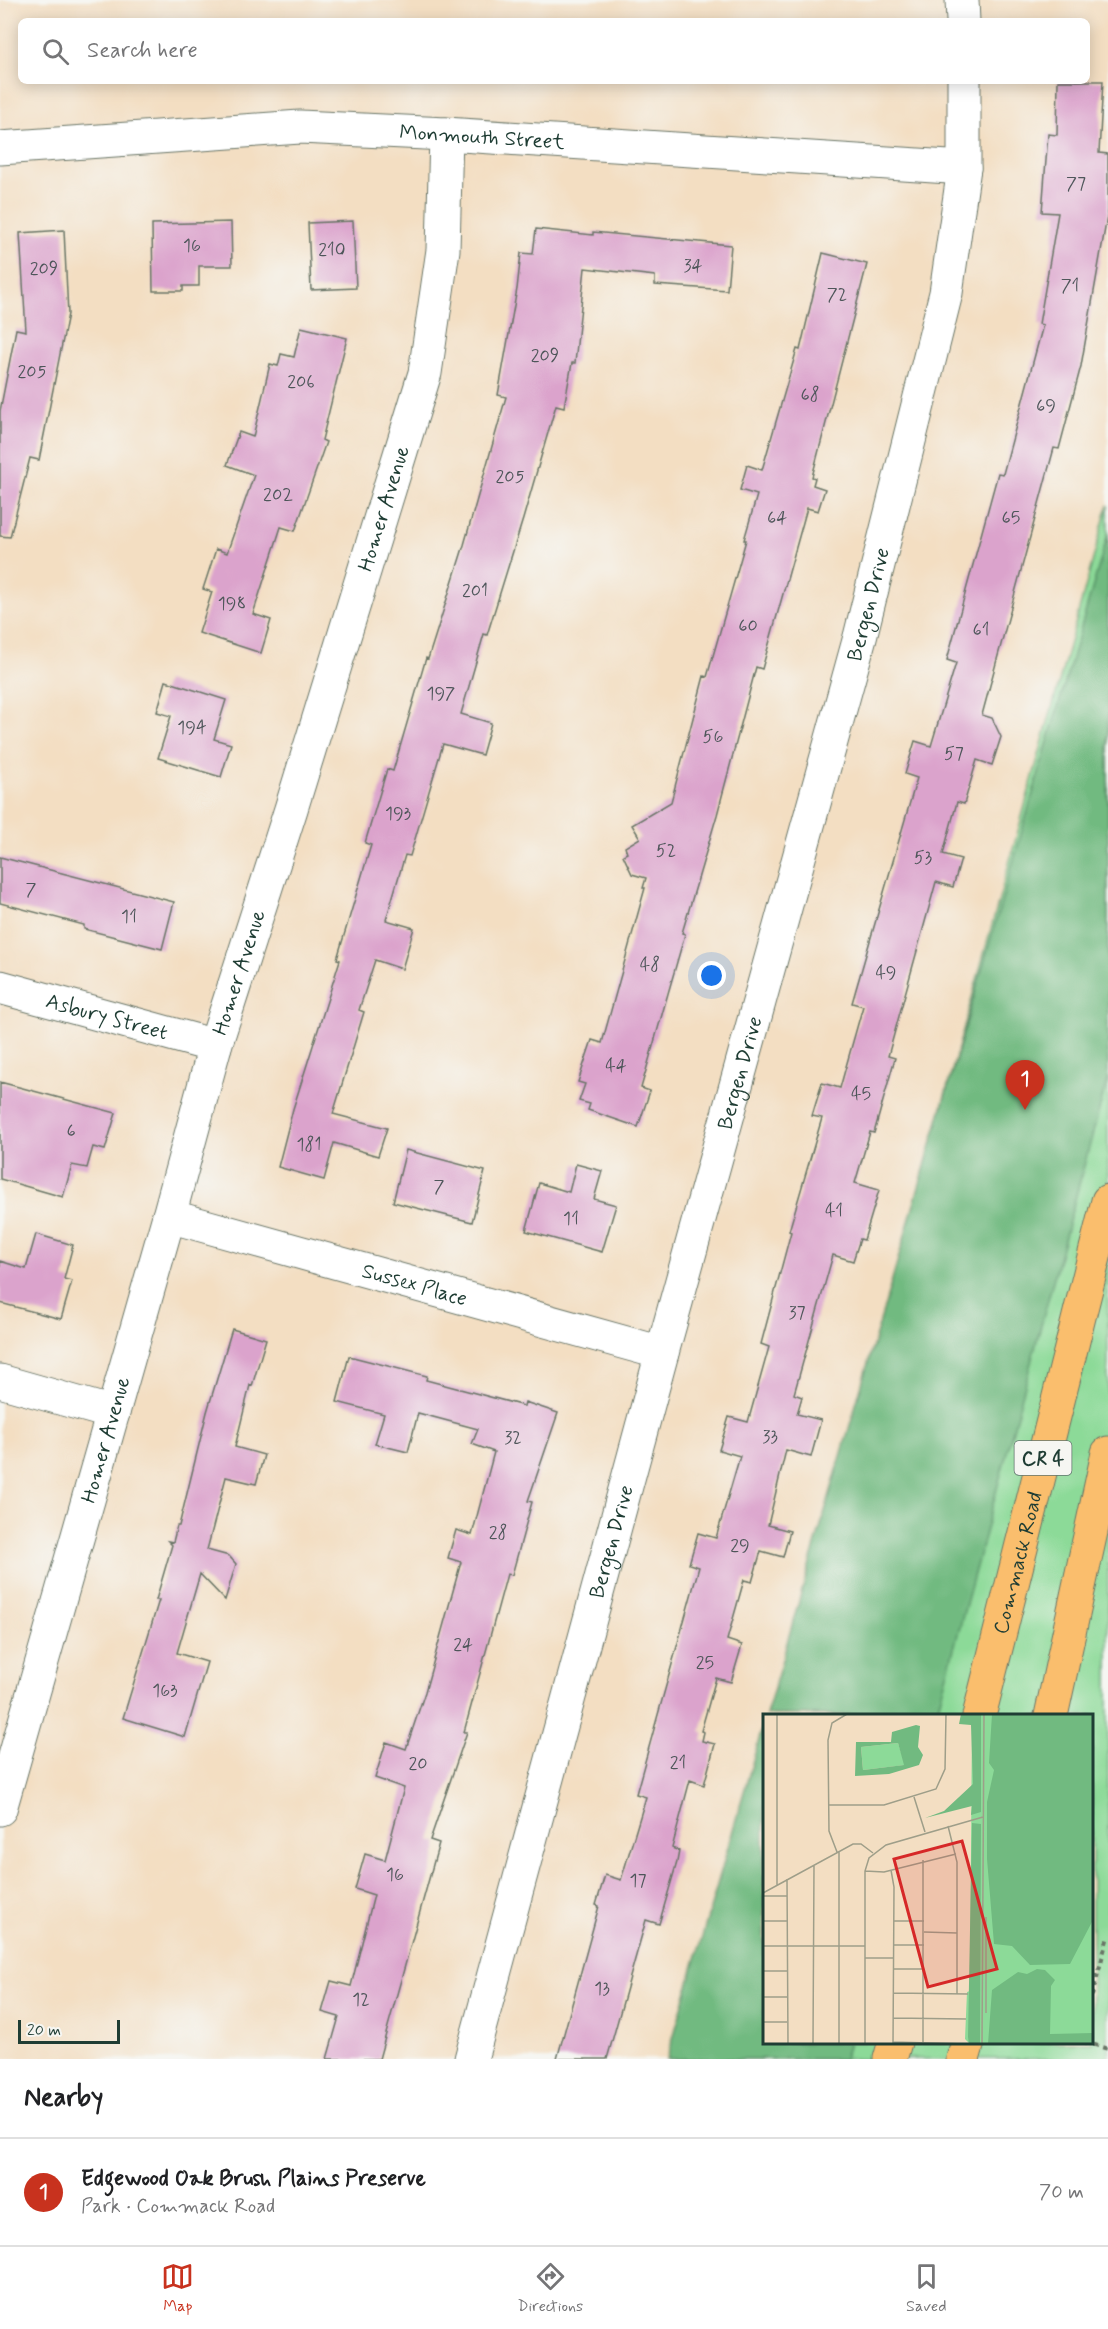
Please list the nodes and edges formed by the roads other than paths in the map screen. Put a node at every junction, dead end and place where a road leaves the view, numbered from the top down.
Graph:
1 (962, 0) edge
2 (963, 18) edge
3 (964, 84) edge
4 (446, 134) junction
5 (0, 148) edge
6 (964, 168) junction
7 (0, 987) edge
8 (215, 1046) junction
9 (1108, 1201) edge
10 (169, 1216) junction
11 (662, 1353) junction
12 (0, 1381) edge
13 (113, 1413) junction
14 (1108, 1453) edge
15 (980, 1714) edge
16 (1051, 1714) edge
17 (5, 1770) edge
18 (0, 1809) edge
19 (895, 2044) edge
20 (968, 2044) edge
21 (471, 2059) edge
22 (890, 2059) edge
23 (963, 2059) edge

1 - 2 street
3 - 6 street, Bergen Drive
4 - 5 street, Monmouth Street
4 - 6 street, Monmouth Street
4 - 8 street, Homer Avenue
6 - 11 street, Bergen Drive
7 - 8 street, Asbury Street
8 - 10 street, Homer Avenue
9 - 15 main road, Commack Road / CR 4
10 - 11 street, Sussex Place
10 - 13 street, Homer Avenue
11 - 21 street, Bergen Drive
12 - 13 street
13 - 17 street, Homer Avenue
14 - 16 main road, CR 4
17 - 18 street, Homer Avenue
19 - 22 main road
20 - 23 main road

